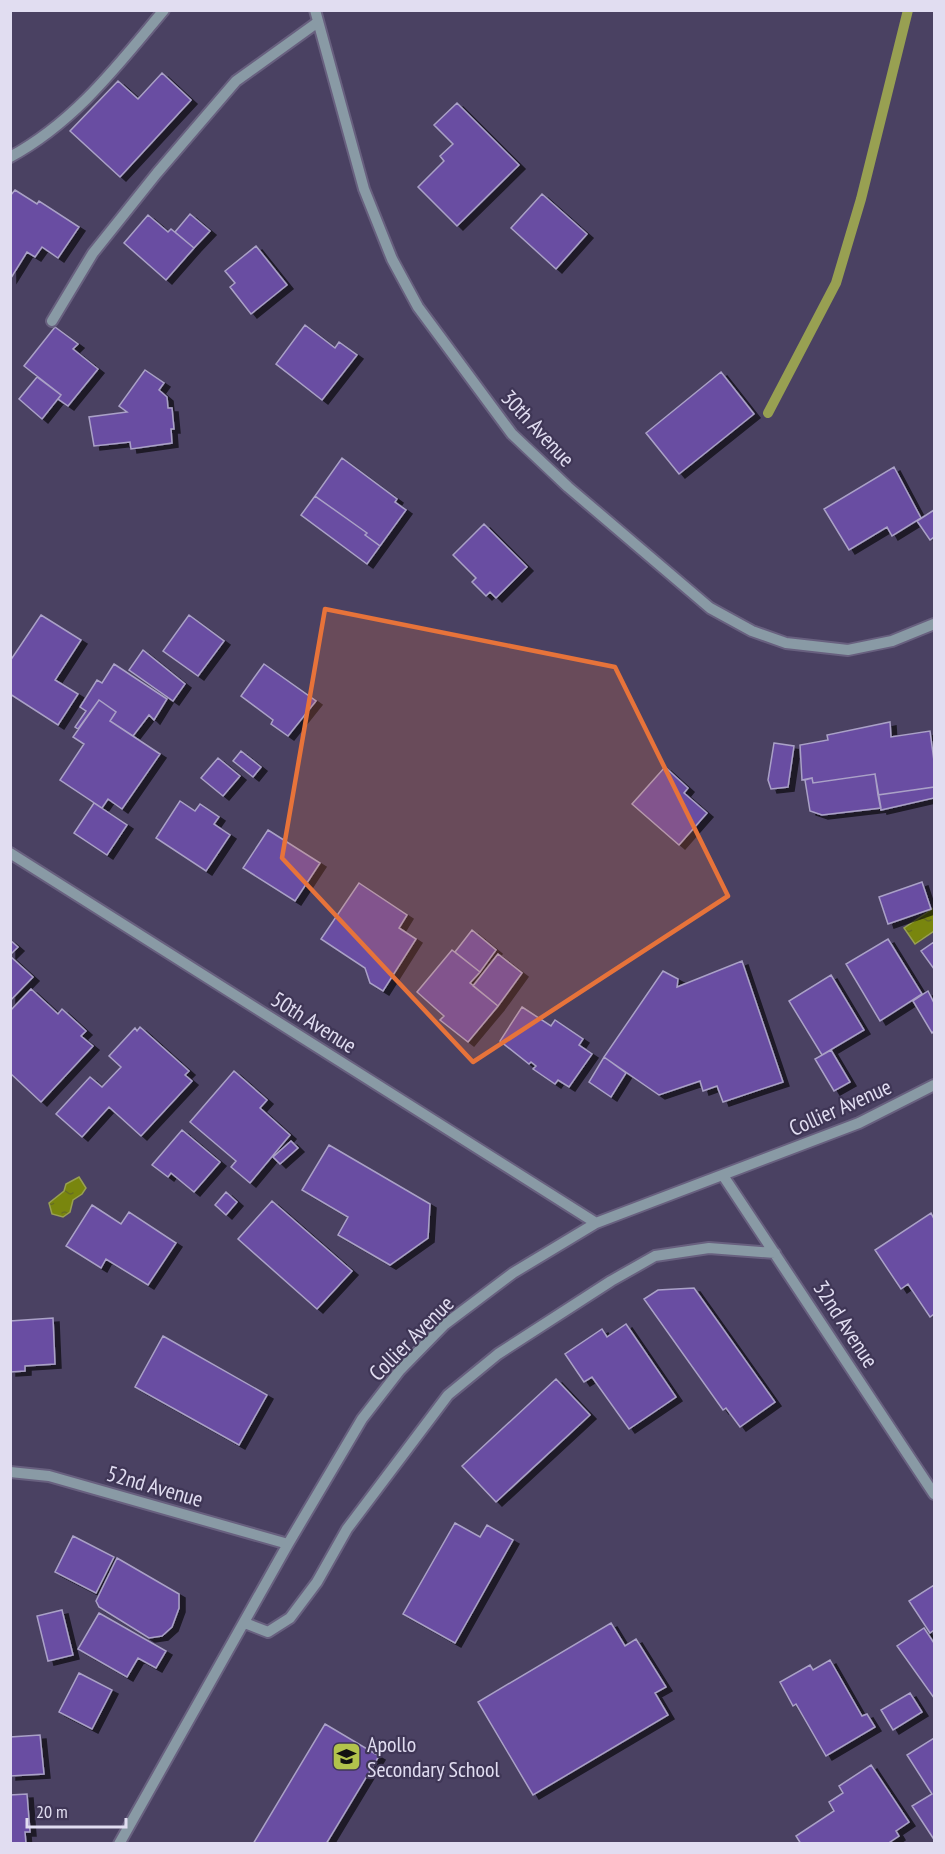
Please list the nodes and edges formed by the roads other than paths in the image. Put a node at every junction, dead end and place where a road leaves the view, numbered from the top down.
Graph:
1 (164, 10) edge
2 (316, 16) edge
3 (10, 157) edge
4 (52, 321) dead end
5 (934, 624) edge
6 (10, 853) edge
7 (934, 1085) edge
8 (724, 1177) junction
9 (596, 1223) junction
10 (775, 1253) junction
11 (10, 1472) edge
12 (934, 1494) edge
13 (288, 1544) junction
14 (245, 1623) junction
15 (119, 1844) edge

1 - 3 street
2 - 4 street
2 - 5 street, 30th Avenue
6 - 9 street, 50th Avenue
7 - 8 street, Collier Avenue
8 - 9 street, Collier Avenue
8 - 10 street, 32nd Avenue
9 - 13 street, Collier Avenue
10 - 12 street, 32nd Avenue
10 - 14 street
11 - 13 street, 52nd Avenue
13 - 14 street, Collier Avenue
14 - 15 street, Collier Avenue

